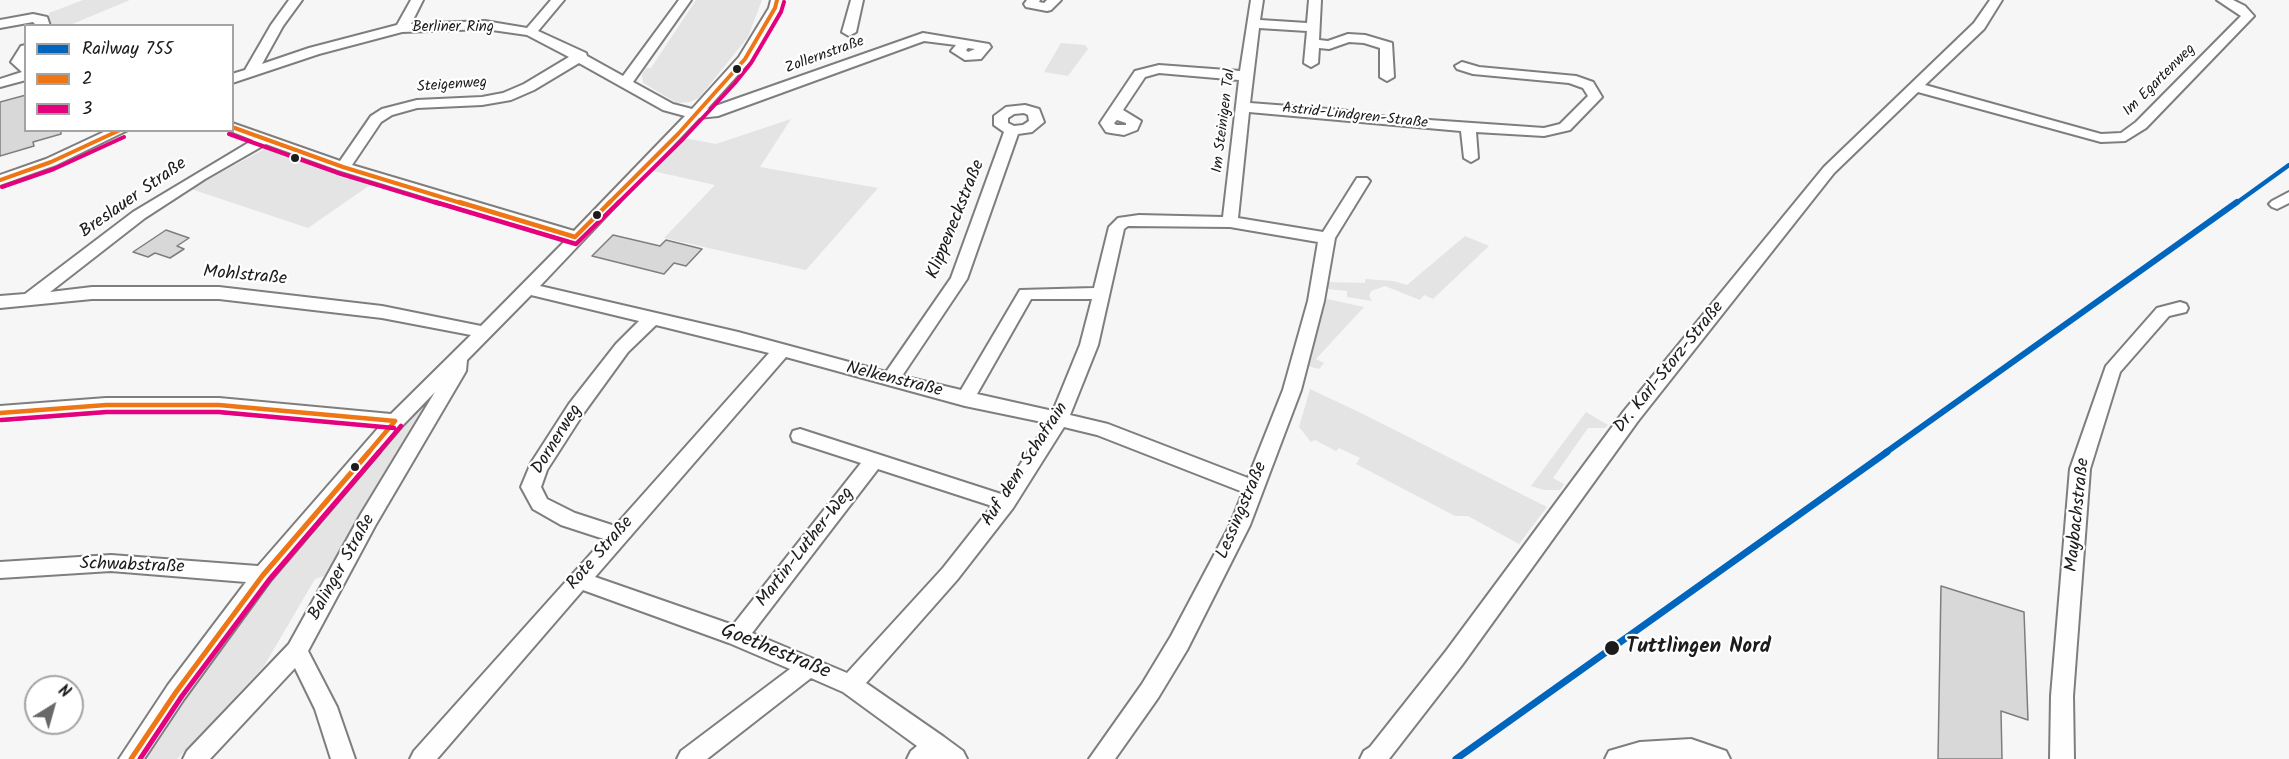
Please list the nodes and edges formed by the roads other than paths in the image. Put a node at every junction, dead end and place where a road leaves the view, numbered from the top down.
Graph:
1 (297, 0) edge
2 (417, 0) edge
3 (558, 0) edge
4 (685, 0) edge
5 (777, 0) edge
6 (857, 0) edge
7 (1034, 0) edge
8 (1055, 0) edge
9 (1257, 0) edge
10 (1315, 0) edge
11 (1996, 0) edge
12 (2223, 0) edge
13 (0, 24) edge
14 (43, 24) edge
15 (1255, 24) junction
16 (1314, 27) junction
17 (402, 28) junction
18 (530, 32) junction
19 (849, 32) dead end
20 (965, 43) dead end
21 (1312, 44) junction
22 (24, 52) edge
23 (581, 56) junction
24 (1311, 63) dead end
25 (1462, 66) dead end
26 (24, 67) edge
27 (250, 73) junction
28 (24, 76) edge
29 (1246, 76) junction
30 (1387, 76) dead end
31 (234, 78) edge
32 (626, 81) junction
33 (0, 83) edge
34 (1916, 87) junction
35 (1243, 107) junction
36 (1116, 110) dead end
37 (696, 114) junction
38 (1468, 127) junction
39 (234, 128) edge
40 (1012, 130) dead end
41 (116, 132) edge
42 (263, 140) junction
43 (1471, 158) dead end
44 (343, 167) junction
45 (0, 180) edge
46 (1362, 181) dead end
47 (1230, 222) junction
48 (575, 237) junction
49 (1327, 238) junction
50 (528, 290) junction
51 (1101, 293) junction
52 (31, 298) junction
53 (0, 302) edge
54 (2180, 308) dead end
55 (653, 317) junction
56 (484, 332) junction
57 (781, 351) junction
58 (460, 355) junction
59 (890, 380) junction
60 (965, 399) junction
61 (0, 413) edge
62 (1059, 420) junction
63 (395, 421) junction
64 (800, 436) dead end
65 (874, 460) junction
66 (1254, 489) junction
67 (1006, 503) junction
68 (617, 535) junction
69 (0, 570) edge
70 (263, 574) junction
71 (578, 580) junction
72 (737, 636) junction
73 (297, 651) junction
74 (809, 667) junction
75 (850, 685) junction
76 (928, 752) edge
77 (131, 759) edge
78 (195, 759) edge
79 (343, 759) edge
80 (423, 759) edge
81 (689, 759) edge
82 (955, 759) edge
83 (1101, 759) edge
84 (1372, 759) edge
85 (1617, 759) edge
86 (1718, 759) edge
87 (2062, 759) edge

1 - 27 street
2 - 17 street
3 - 18 street
4 - 32 street
5 - 37 street, Balinger Straße
6 - 19 street
7 - 8 street
9 - 15 street, Im Steinigen Tal
10 - 16 street
11 - 34 street, Dr. Karl-Storz-Straße
12 - 34 street, Im Egartenweg
13 - 14 street
15 - 16 street
15 - 29 street, Im Steinigen Tal
16 - 21 street
17 - 18 street, Berliner Ring
17 - 27 street, Berliner Ring
18 - 23 street, Berliner Ring
20 - 37 street, Zollernstraße
21 - 24 street
21 - 30 street
22 - 26 street
23 - 32 street, Berliner Ring
23 - 44 street, Steigenweg
25 - 38 street, Astrid-Lindgren-Straße
27 - 31 street, Berliner Ring
28 - 33 street
29 - 35 street, Im Steinigen Tal
29 - 36 street
32 - 37 street, Berliner Ring
34 - 84 street, Dr. Karl-Storz-Straße
35 - 38 street, Astrid-Lindgren-Straße
35 - 47 street, Im Steinigen Tal
37 - 48 street, Balinger Straße
38 - 43 street
39 - 42 street
40 - 59 street, Klippeneckstraße
41 - 45 street
42 - 44 street
42 - 52 street, Breslauer Straße
44 - 48 street
46 - 49 street, Lessingstraße
47 - 49 street
47 - 51 street, Auf dem Schafrain
48 - 50 street, Balinger Straße
49 - 66 street, Lessingstraße
50 - 55 street, Nelkenstraße
50 - 56 street, Balinger Straße
51 - 60 street
51 - 62 street, Auf dem Schafrain
52 - 53 street, Mohlstraße
52 - 56 street, Mohlstraße
54 - 87 street, Maybachstraße
55 - 57 street, Nelkenstraße
55 - 68 street, Dornerweg
56 - 58 street, Balinger Straße
57 - 59 street, Nelkenstraße
57 - 68 street, Rote Straße
58 - 63 street, Balinger Straße
58 - 73 street, Balinger Straße
59 - 60 street, Nelkenstraße
60 - 62 street, Nelkenstraße
61 - 63 street
62 - 66 street, Nelkenstraße
62 - 67 street, Auf dem Schafrain
63 - 70 street, Balinger Straße
64 - 65 street
65 - 67 street
65 - 72 street, Martin-Luther-Weg
66 - 83 street, Lessingstraße
67 - 75 street, Auf dem Schafrain
68 - 71 street, Rote Straße
69 - 70 street, Schwabstraße
70 - 77 street, Balinger Straße
71 - 72 street, Goethestraße
71 - 80 street, Rote Straße
72 - 74 street, Goethestraße
73 - 78 street, Balinger Straße
73 - 79 street
74 - 75 street, Goethestraße
74 - 81 street
75 - 76 street, Goethestraße
76 - 82 street, Goethestraße
85 - 86 street

